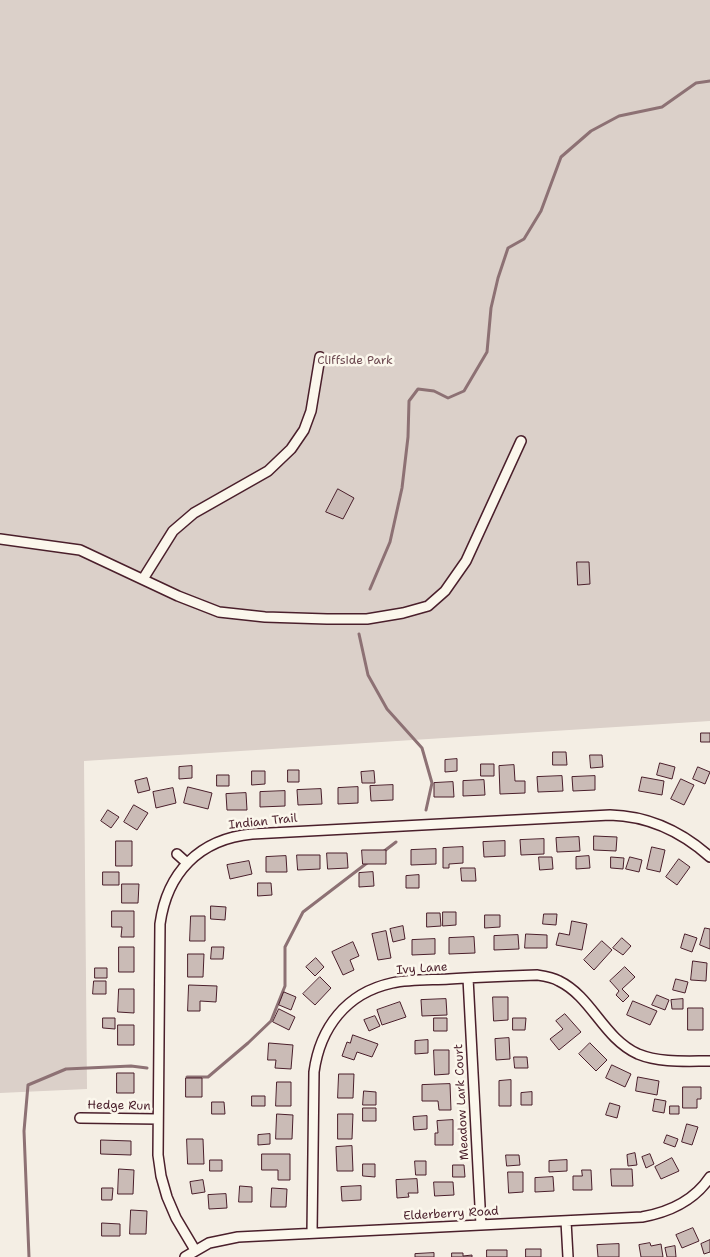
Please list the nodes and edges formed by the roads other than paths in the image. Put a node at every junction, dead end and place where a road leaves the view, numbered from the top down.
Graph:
1 (320, 357) dead end
2 (521, 441) dead end
3 (0, 539) edge
4 (143, 579) junction
5 (177, 854) dead end
6 (710, 857) edge
7 (187, 863) junction
8 (468, 978) junction
9 (710, 1061) edge
10 (80, 1118) dead end
11 (158, 1119) junction
12 (710, 1177) edge
13 (566, 1221) junction
14 (481, 1225) junction
15 (312, 1233) junction
16 (195, 1250) junction
17 (185, 1257) edge
18 (568, 1257) edge

1 - 4 street
2 - 4 street
3 - 4 street
5 - 7 street
6 - 7 street, Indian Trail
7 - 11 street, Indian Trail
8 - 9 street, Ivy Lane
8 - 14 street, Meadow Lark Court
8 - 15 street, Ivy Lane
10 - 11 street, Hedge Run
11 - 16 street, Indian Trail
12 - 13 street, Elderberry Road
13 - 14 street, Elderberry Road
13 - 18 street
14 - 15 street, Elderberry Road
15 - 16 street, Elderberry Road
16 - 17 street, Elderberry Road

